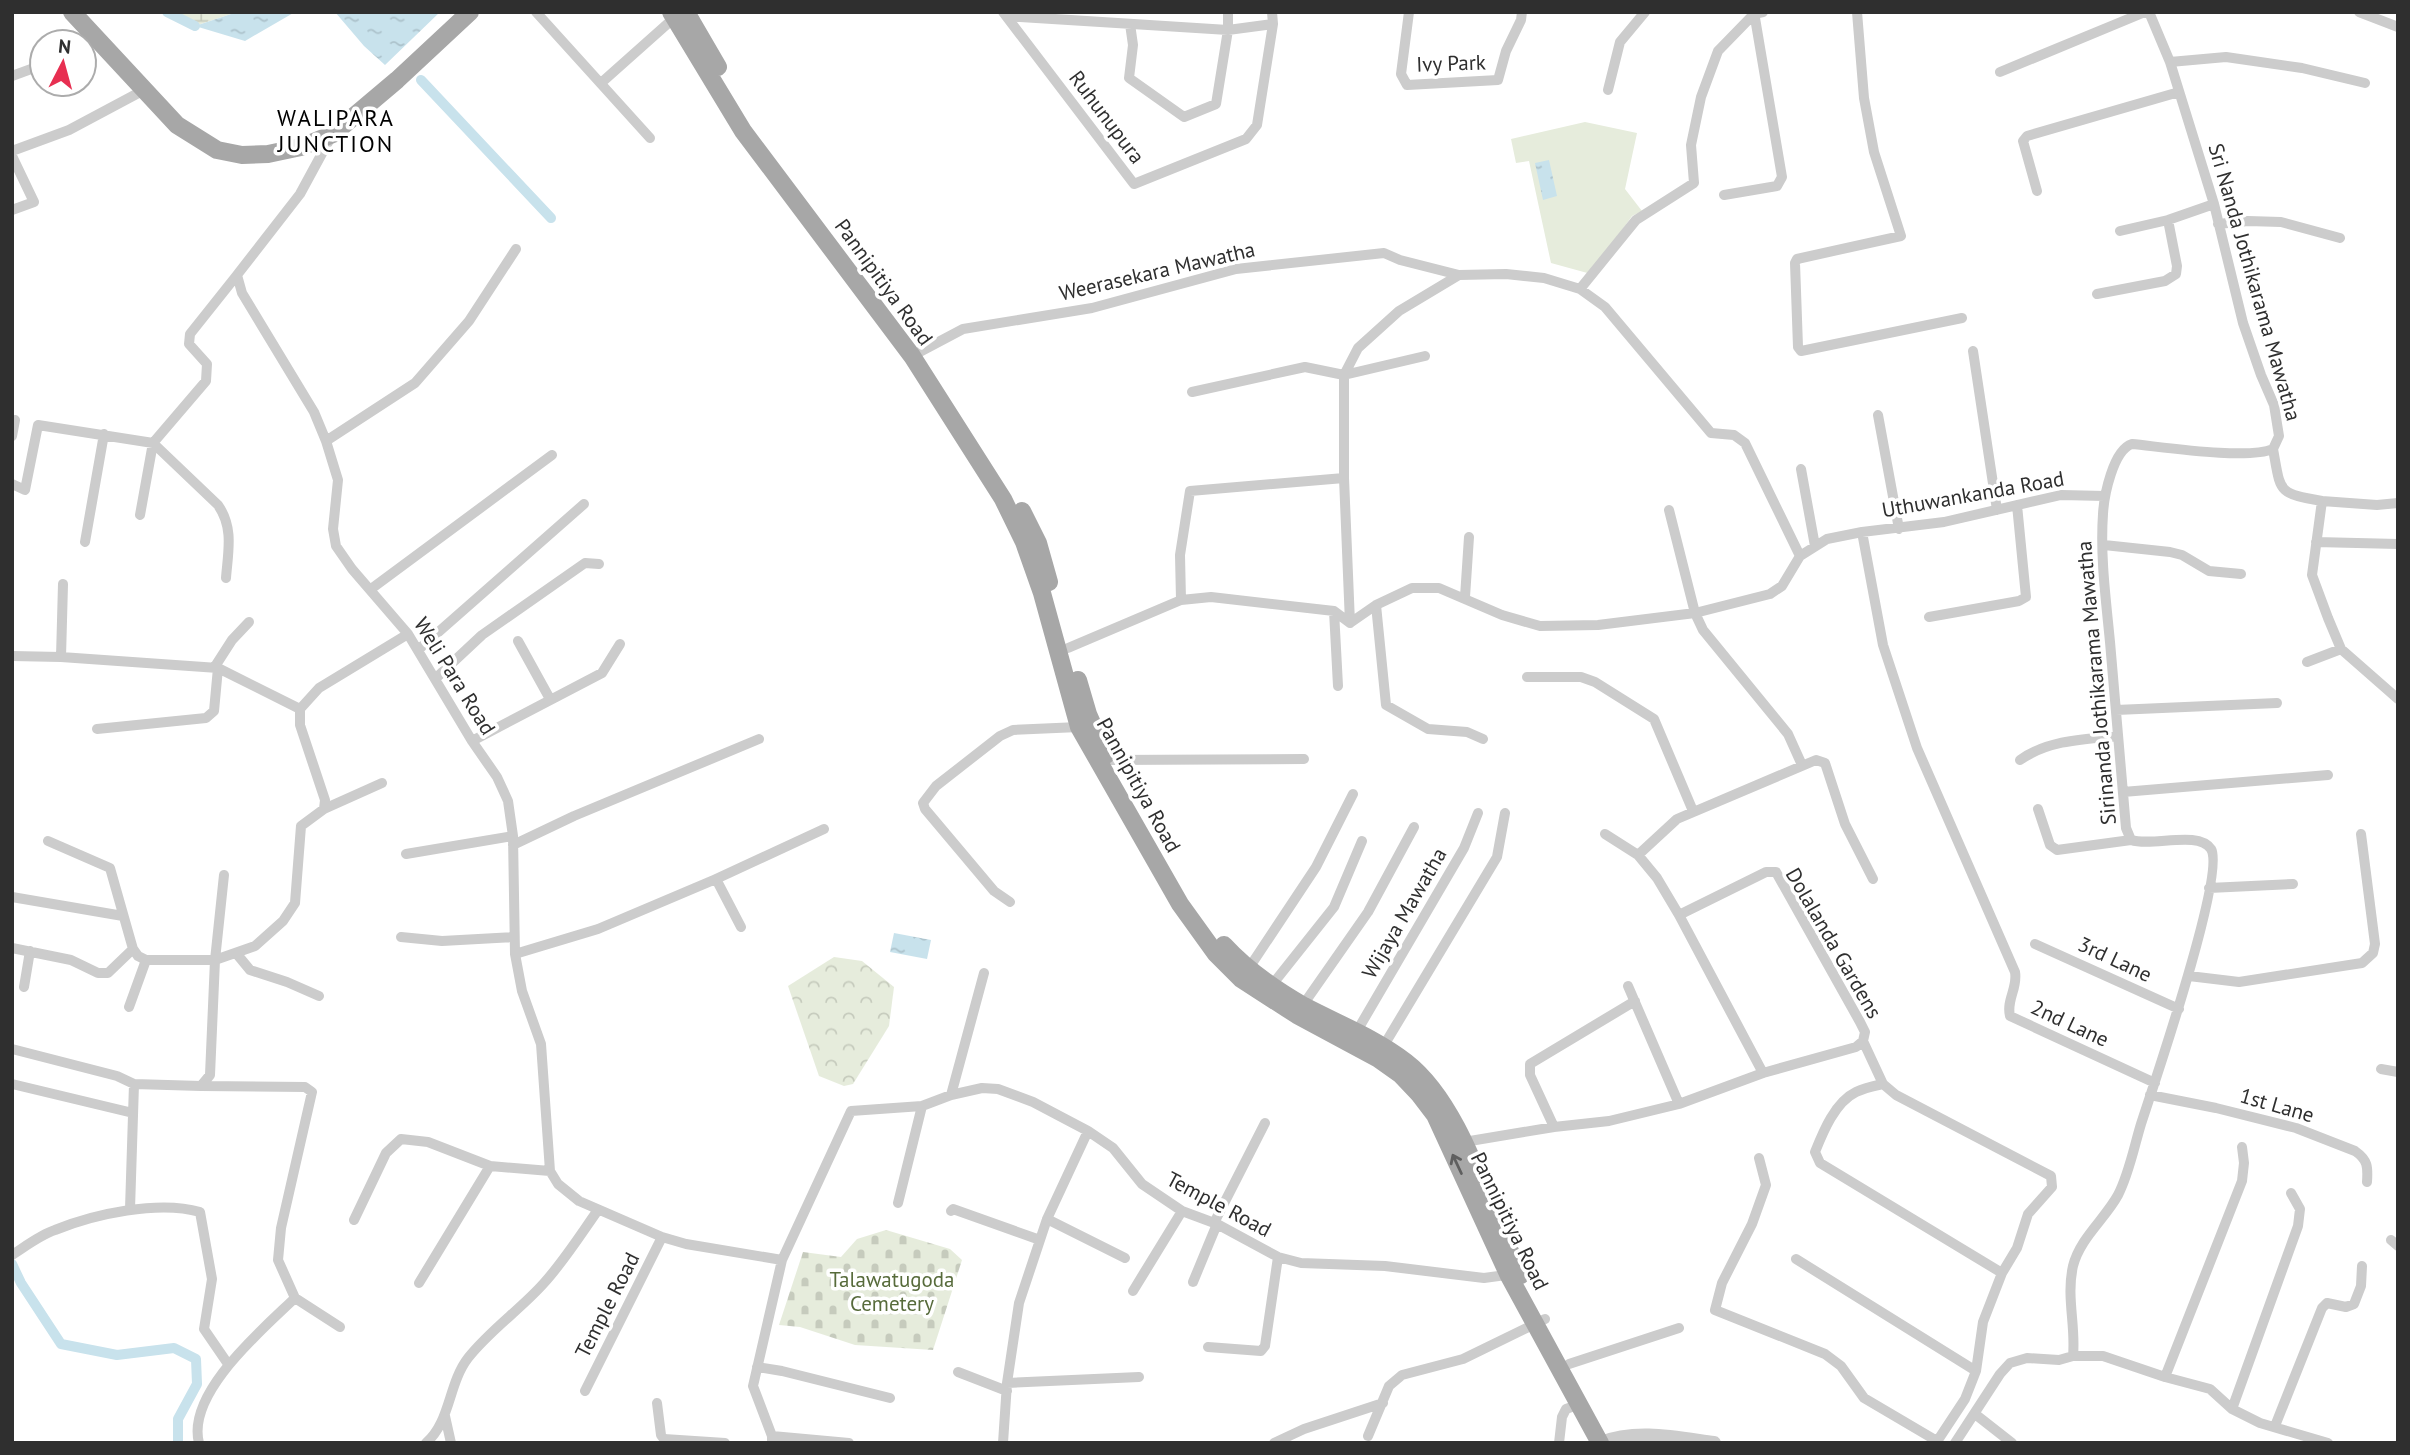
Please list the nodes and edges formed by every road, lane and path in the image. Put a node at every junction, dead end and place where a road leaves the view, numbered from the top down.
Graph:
1 (72, 12) edge
2 (470, 12) edge
3 (536, 12) edge
4 (1228, 12) edge
5 (1409, 12) edge
6 (1522, 12) edge
7 (1645, 12) edge
8 (1857, 12) edge
9 (2147, 12) edge
10 (2359, 12) edge
11 (1757, 13) edge
12 (677, 14) edge
13 (1004, 14) edge
14 (1083, 17) edge
15 (1273, 18) edge
16 (1130, 24) junction
17 (2398, 27) edge
18 (82, 28) edge
19 (1228, 30) junction
20 (98, 48) edge
21 (2170, 62) junction
22 (2000, 72) dead end
23 (601, 83) junction
24 (2365, 83) dead end
25 (144, 90) junction
26 (1608, 90) dead end
27 (2179, 92) junction
28 (333, 134) junction
29 (650, 138) dead end
30 (12, 154) edge
31 (2037, 191) dead end
32 (1724, 195) dead end
33 (2214, 204) junction
34 (12, 210) edge
35 (2168, 220) junction
36 (2218, 224) junction
37 (2120, 231) dead end
38 (2340, 238) dead end
39 (516, 249) dead end
40 (237, 275) junction
41 (1459, 275) junction
42 (1580, 289) junction
43 (2097, 293) dead end
44 (1962, 318) dead end
45 (1973, 351) dead end
46 (917, 353) junction
47 (1425, 356) dead end
48 (1343, 375) junction
49 (1192, 392) dead end
50 (1878, 415) dead end
51 (15, 420) dead end
52 (104, 434) junction
53 (12, 436) edge
54 (326, 441) junction
55 (153, 443) junction
56 (2273, 449) junction
57 (552, 455) dead end
58 (1801, 470) dead end
59 (1344, 478) junction
60 (12, 484) edge
61 (2105, 496) junction
62 (2322, 501) junction
63 (2398, 503) edge
64 (584, 504) dead end
65 (2017, 505) junction
66 (1669, 510) dead end
67 (1997, 510) junction
68 (140, 515) dead end
69 (1899, 529) junction
70 (1862, 532) junction
71 (1469, 537) dead end
72 (85, 542) dead end
73 (2316, 542) junction
74 (2398, 544) edge
75 (2104, 545) junction
76 (1815, 546) junction
77 (1800, 556) junction
78 (599, 564) dead end
79 (2241, 574) dead end
80 (226, 578) dead end
81 (63, 584) dead end
82 (371, 589) junction
83 (1465, 597) junction
84 (1181, 600) junction
85 (1376, 605) junction
86 (1334, 611) junction
87 (1695, 613) junction
88 (1929, 617) dead end
89 (250, 622) dead end
90 (1350, 623) junction
91 (408, 634) junction
92 (518, 641) dead end
93 (620, 644) dead end
94 (1068, 648) junction
95 (2341, 649) junction
96 (418, 650) junction
97 (12, 656) edge
98 (61, 657) junction
99 (2307, 662) dead end
100 (216, 668) junction
101 (1527, 677) dead end
102 (435, 679) junction
103 (1338, 686) dead end
104 (550, 699) junction
105 (2398, 699) edge
106 (2277, 703) dead end
107 (300, 709) junction
108 (2116, 710) junction
109 (1079, 727) junction
110 (97, 729) dead end
111 (2118, 736) junction
112 (760, 739) dead end
113 (1483, 739) dead end
114 (472, 741) junction
115 (1304, 759) dead end
116 (1108, 760) junction
117 (2020, 760) dead end
118 (1802, 765) junction
119 (2328, 775) dead end
120 (382, 783) dead end
121 (2123, 792) junction
122 (1353, 794) dead end
123 (324, 809) junction
124 (2038, 810) dead end
125 (1693, 811) junction
126 (1478, 813) dead end
127 (1505, 813) dead end
128 (1414, 827) dead end
129 (824, 830) dead end
130 (1605, 834) dead end
131 (2361, 834) dead end
132 (513, 840) junction
133 (2131, 840) junction
134 (48, 841) dead end
135 (1362, 841) dead end
136 (406, 854) dead end
137 (1638, 855) junction
138 (224, 875) dead end
139 (716, 879) junction
140 (1873, 879) dead end
141 (2293, 884) dead end
142 (2209, 888) junction
143 (12, 897) edge
144 (1010, 902) dead end
145 (1679, 915) junction
146 (123, 916) junction
147 (741, 927) dead end
148 (401, 937) dead end
149 (514, 937) junction
150 (2035, 944) dead end
151 (12, 948) edge
152 (133, 949) junction
153 (30, 951) junction
154 (236, 953) junction
155 (515, 954) junction
156 (146, 960) junction
157 (215, 960) junction
158 (1249, 968) junction
159 (984, 974) dead end
160 (2189, 976) junction
161 (1272, 985) junction
162 (1628, 986) dead end
163 (24, 987) dead end
164 (319, 996) dead end
165 (1635, 1001) junction
166 (1303, 1005) junction
167 (129, 1006) dead end
168 (2179, 1009) junction
169 (1357, 1031) junction
170 (1863, 1041) junction
171 (1383, 1047) junction
172 (12, 1049) edge
173 (2381, 1069) dead end
174 (2398, 1072) edge
175 (1763, 1073) junction
176 (2155, 1083) junction
177 (12, 1084) edge
178 (134, 1084) junction
179 (1883, 1084) junction
180 (201, 1086) junction
181 (951, 1095) junction
182 (2150, 1095) junction
183 (1679, 1104) junction
184 (922, 1106) junction
185 (133, 1113) junction
186 (1265, 1123) dead end
187 (1554, 1127) junction
188 (1088, 1131) junction
189 (1464, 1142) junction
190 (2242, 1147) dead end
191 (1759, 1158) dead end
192 (490, 1166) junction
193 (550, 1171) junction
194 (2367, 1182) dead end
195 (2291, 1193) dead end
196 (898, 1203) dead end
197 (130, 1209) junction
198 (598, 1209) junction
199 (951, 1211) dead end
200 (1182, 1211) junction
201 (1047, 1219) junction
202 (355, 1220) dead end
203 (1216, 1223) junction
204 (662, 1237) junction
205 (1040, 1240) junction
206 (12, 1255) edge
207 (1278, 1257) junction
208 (1125, 1258) dead end
209 (1796, 1259) dead end
210 (782, 1261) junction
211 (2362, 1266) dead end
212 (1514, 1273) junction
213 (2001, 1273) junction
214 (1193, 1282) dead end
215 (419, 1283) dead end
216 (1133, 1291) dead end
217 (295, 1298) junction
218 (1540, 1322) junction
219 (340, 1327) dead end
220 (1679, 1328) dead end
221 (1208, 1347) dead end
222 (2073, 1356) junction
223 (228, 1364) junction
224 (1569, 1364) junction
225 (757, 1367) junction
226 (1976, 1371) junction
227 (958, 1372) dead end
228 (1139, 1377) dead end
229 (2165, 1377) junction
230 (1007, 1387) junction
231 (585, 1391) dead end
232 (890, 1398) dead end
233 (657, 1403) dead end
234 (1383, 1403) junction
235 (1580, 1404) junction
236 (2232, 1409) junction
237 (1975, 1414) junction
238 (444, 1416) junction
239 (2275, 1426) junction
240 (772, 1439) edge
241 (1370, 1439) edge
242 (1606, 1442) edge
243 (1937, 1442) edge
244 (200, 1443) edge
245 (426, 1443) edge
246 (451, 1443) edge
247 (725, 1443) edge
248 (849, 1443) edge
249 (1003, 1443) edge
250 (1274, 1443) edge
251 (1356, 1443) edge
252 (1559, 1443) edge
253 (1714, 1443) edge
254 (1955, 1443) edge
255 (2012, 1443) edge
256 (2328, 1443) edge

1 - 18 main road
2 - 28 main road
3 - 23 street
4 - 19 street, Ruhunupura
5 - 6 street, Ivy Park
7 - 26 street
8 - 44 street
9 - 21 street, Sri Nanda Jothikarama Mawatha
9 - 22 street
10 - 17 street
11 - 32 street
11 - 42 street
12 - 23 street
12 - 46 main road, Pannipitiya Road
13 - 14 street, Ruhunupura
13 - 15 street, Ruhunupura
14 - 16 street, Ruhunupura
15 - 19 street, Ruhunupura
16 - 19 street, Ruhunupura
16 - 19 street, Ruhunupura
20 - 25 main road
21 - 24 street
21 - 27 street, Sri Nanda Jothikarama Mawatha
23 - 29 street
25 - 28 main road
25 - 30 street
27 - 31 street
27 - 33 street, Sri Nanda Jothikarama Mawatha
28 - 40 street
30 - 34 street
33 - 35 street
33 - 36 street, Sri Nanda Jothikarama Mawatha
35 - 37 street
35 - 43 street
36 - 38 street
36 - 56 street, Sri Nanda Jothikarama Mawatha
39 - 54 street
40 - 54 street, Weli Para Road
40 - 55 street
41 - 42 street, Weerasekara Mawatha
41 - 46 street, Weerasekara Mawatha
41 - 48 street
42 - 77 street, Weerasekara Mawatha
45 - 67 street
46 - 94 main road, Pannipitiya Road
46 - 109 main road, Pannipitiya Road
47 - 48 street
48 - 49 street
48 - 59 street
50 - 69 street
51 - 53 street
52 - 55 street
52 - 60 street
52 - 72 street
54 - 82 street, Weli Para Road
55 - 68 street
55 - 80 street
56 - 61 street, Sri Nanda Jothikarama Mawatha
56 - 62 street
57 - 82 street
58 - 76 street
59 - 84 street
59 - 90 street
61 - 65 street, Uthuwankanda Road
61 - 75 street, Sirinanda Jothikarama Mawatha
62 - 63 street
62 - 73 street
64 - 96 street
65 - 67 street, Uthuwankanda Road
65 - 88 street
66 - 87 street
67 - 69 street, Uthuwankanda Road
69 - 70 street, Uthuwankanda Road
70 - 76 street, Uthuwankanda Road
70 - 176 street, 2nd Lane
71 - 83 street
73 - 74 street
73 - 95 street
75 - 79 street
75 - 108 street, Sirinanda Jothikarama Mawatha
76 - 77 street, Uthuwankanda Road
77 - 87 street, Uthuwankanda Road
78 - 102 street
81 - 98 street
82 - 91 street, Weli Para Road
83 - 85 street, Uthuwankanda Road
83 - 87 street, Uthuwankanda Road
84 - 86 street
84 - 94 street
85 - 90 street, Uthuwankanda Road
85 - 113 street
86 - 90 street
86 - 103 street
87 - 118 street
89 - 100 street
91 - 96 street, Weli Para Road
91 - 107 street
92 - 104 street
93 - 104 street
94 - 116 main road, Pannipitiya Road
95 - 99 street
95 - 105 street
96 - 102 street, Weli Para Road
97 - 98 street
98 - 100 street
100 - 107 street
100 - 110 street
101 - 125 street
102 - 114 street, Weli Para Road
104 - 114 street
106 - 108 street
107 - 123 street
108 - 111 street, Sirinanda Jothikarama Mawatha
109 - 144 street
212 -> 109 main road, Pannipitiya Road
111 - 117 street
111 - 121 street, Sirinanda Jothikarama Mawatha
112 - 132 street
114 - 132 street, Weli Para Road
115 - 116 street
116 - 158 main road, Pannipitiya Road
118 - 125 street
118 - 140 street
119 - 121 street
120 - 123 street
121 - 133 street, Sirinanda Jothikarama Mawatha
122 - 158 street
123 - 154 street
124 - 133 street
125 - 137 street
126 - 169 street, Wijaya Mawatha
127 - 171 street
128 - 166 street
129 - 139 street
130 - 137 street
131 - 160 street
132 - 136 street
132 - 149 street, Weli Para Road
133 - 142 street, Sirinanda Jothikarama Mawatha
134 - 146 street
135 - 161 street
137 - 145 street
138 - 157 street
139 - 147 street
139 - 155 street
141 - 142 street
142 - 160 street, Sirinanda Jothikarama Mawatha
143 - 146 street
145 - 170 street, Dolalanda Gardens
145 - 175 street
146 - 152 street
148 - 149 street
149 - 155 street, Weli Para Road
150 - 168 street, 3rd Lane
151 - 153 street
152 - 153 street
152 - 156 street
153 - 163 street
154 - 157 street
154 - 164 street
155 - 193 street, Weli Para Road
156 - 157 street
156 - 167 street
157 - 180 street
158 - 161 main road, Pannipitiya Road
159 - 181 street
160 - 168 street, Sirinanda Jothikarama Mawatha
161 - 166 main road, Pannipitiya Road
162 - 165 street
165 - 183 street
165 - 187 street
166 - 169 main road, Pannipitiya Road
168 - 176 street, Sirinanda Jothikarama Mawatha
169 - 171 main road, Pannipitiya Road
170 - 175 street, Dolalanda Gardens
170 - 179 street
171 - 189 main road, Pannipitiya Road
172 - 178 street
173 - 174 street
175 - 183 street, Dolalanda Gardens
176 - 182 street, Sirinanda Jothikarama Mawatha
177 - 185 street
178 - 180 street
178 - 185 street
179 - 213 street
179 - 213 street
180 - 217 street
181 - 184 street, Temple Road
181 - 188 street, Temple Road
182 - 194 street, 1st Lane
182 - 222 street, Sirinanda Jothikarama Mawatha
183 - 187 street, Dolalanda Gardens
184 - 196 street
184 - 210 street, Temple Road
185 - 197 street
186 - 203 street
187 - 189 street, Dolalanda Gardens
188 - 200 street, Temple Road
188 - 201 street
189 - 212 main road, Pannipitiya Road
190 - 229 street
191 - 243 street
192 - 193 street
192 - 202 street
192 - 215 street
193 - 198 street
195 - 236 street
197 - 206 street
197 - 223 street
198 - 204 street
198 - 238 street
199 - 205 street
200 - 203 street, Temple Road
200 - 216 street
201 - 205 street
201 - 208 street
203 - 207 street, Temple Road
203 - 214 street
204 - 210 street
204 - 231 street, Temple Road
205 - 230 street
207 - 212 street, Temple Road
207 - 221 street
209 - 226 street
210 - 225 street
211 - 239 street
212 - 218 main road, Pannipitiya Road
213 - 226 street
217 - 219 street
217 - 223 street
218 - 224 main road, Pannipitiya Road
218 - 234 street
218 - 235 main road, Pannipitiya Road
220 - 224 street
222 - 229 street
222 - 237 street
223 - 244 street
224 - 242 main road, Pannipitiya Road
225 - 232 street
225 - 240 street
226 - 243 street
227 - 230 street
228 - 230 street
229 - 236 street
230 - 249 street
233 - 247 street
234 - 241 street
234 - 250 street
235 - 242 main road, Pannipitiya Road
235 - 252 street
236 - 239 street
237 - 254 street
237 - 255 street
238 - 245 street
238 - 246 street
239 - 256 street
240 - 248 street
241 - 251 street
242 - 253 street

